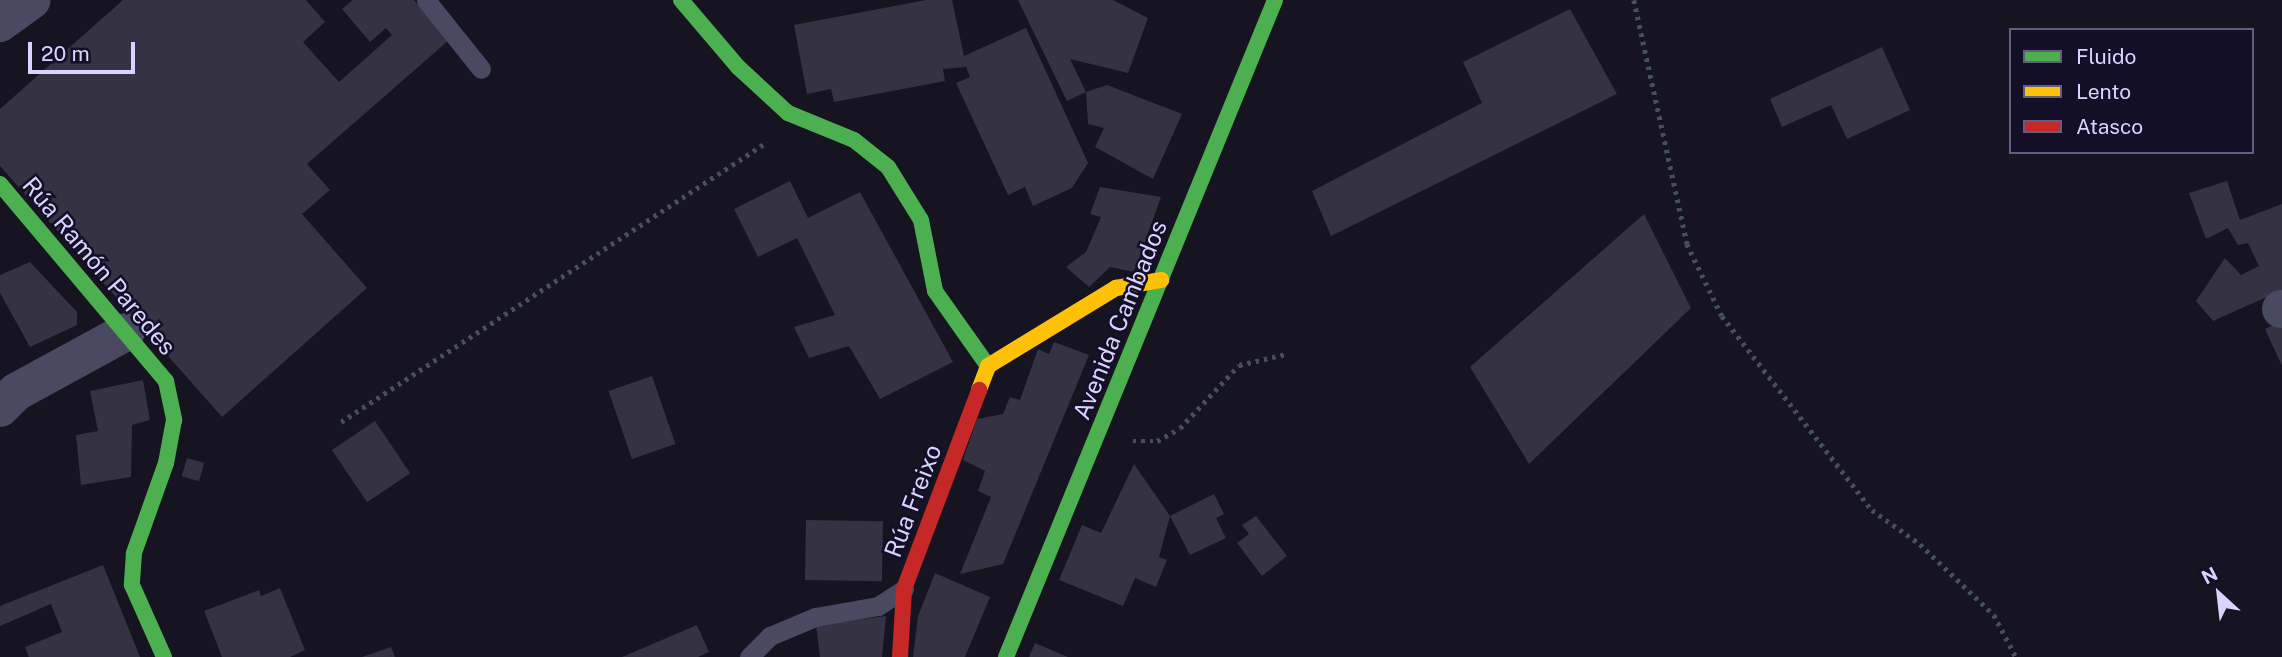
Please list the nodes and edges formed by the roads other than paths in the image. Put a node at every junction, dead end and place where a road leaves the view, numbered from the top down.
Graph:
1 (32, 0) edge
2 (426, 0) edge
3 (681, 0) edge
4 (1275, 0) edge
5 (0, 23) edge
6 (481, 69) dead end
7 (0, 184) edge
8 (1161, 280) junction
9 (127, 332) junction
10 (988, 366) junction
11 (0, 408) edge
12 (904, 589) junction
13 (163, 657) edge
14 (749, 657) edge
15 (900, 657) edge
16 (1006, 657) edge

1 - 5 street
2 - 6 lane
3 - 10 street
4 - 8 street, Avenida Cambados
7 - 9 street, Rúa Ramón Paredes
8 - 10 street
8 - 16 street, Avenida Cambados
9 - 11 street
9 - 13 street, Rúa Ramón Paredes
10 - 12 street, Rúa Freixo
12 - 14 lane
12 - 15 street, Rúa Freixo

